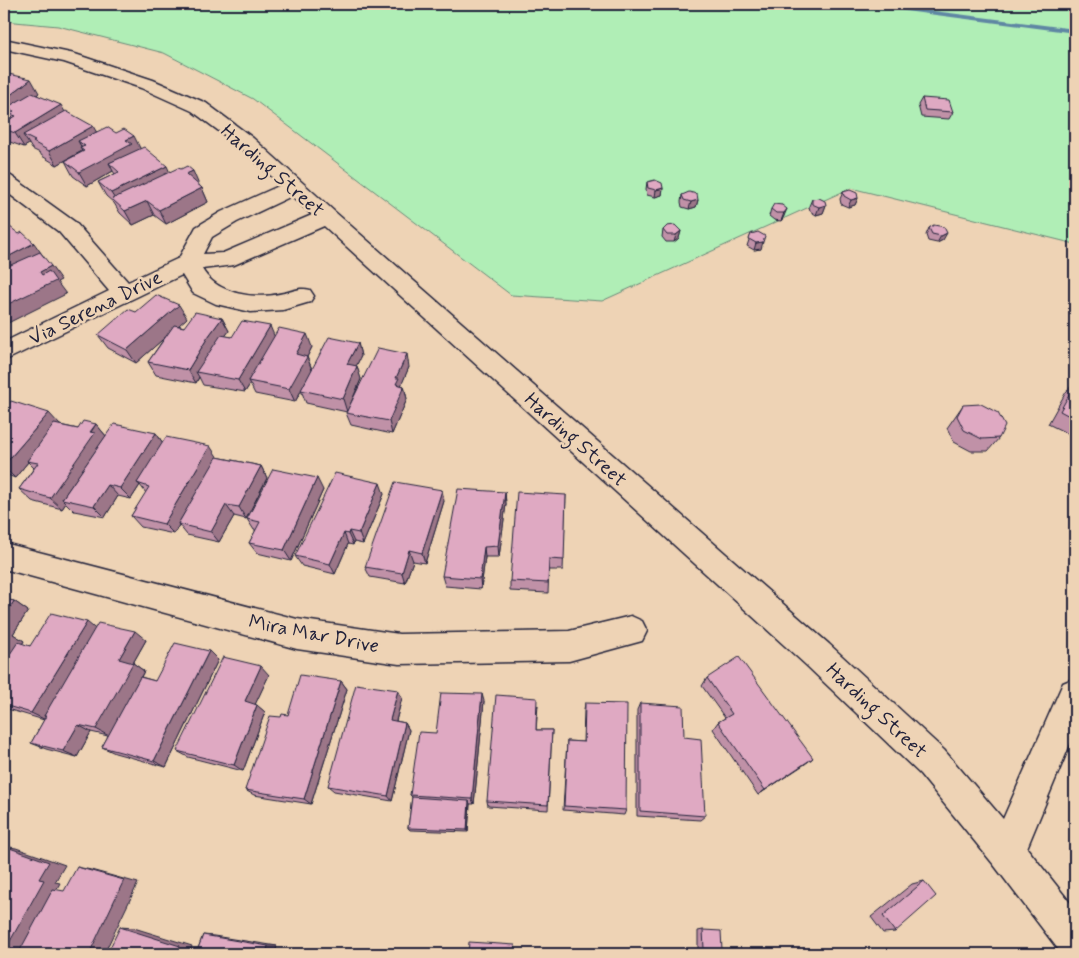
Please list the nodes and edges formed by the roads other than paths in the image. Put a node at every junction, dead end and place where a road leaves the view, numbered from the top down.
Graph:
1 (4, 44) edge
2 (4, 180) edge
3 (294, 187) junction
4 (327, 217) junction
5 (187, 263) junction
6 (124, 293) junction
7 (302, 296) dead end
8 (4, 352) edge
9 (4, 556) edge
10 (631, 631) dead end
11 (1075, 694) edge
12 (1007, 852) junction
13 (1075, 939) edge

1 - 3 street, Harding Street
2 - 6 street
3 - 4 street, Harding Street
3 - 5 street, Via Serena Drive
4 - 5 street, Via Serena Drive
4 - 12 street, Harding Street
5 - 6 street, Via Serena Drive
5 - 7 street
6 - 8 street, Via Serena Drive
9 - 10 street, Mira Mar Drive
11 - 12 street
12 - 13 street, Harding Street

